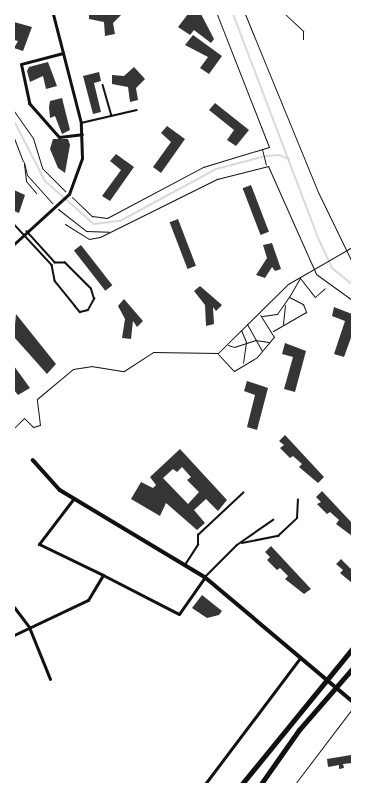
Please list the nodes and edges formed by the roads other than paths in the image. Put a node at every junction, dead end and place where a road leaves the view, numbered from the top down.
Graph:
1 (53, 14) edge
2 (63, 53) junction
3 (103, 85) dead end
4 (137, 110) dead end
5 (112, 116) junction
6 (81, 123) junction
7 (82, 134) junction
8 (14, 224) edge
9 (26, 233) junction
10 (14, 244) edge
11 (33, 460) dead end
12 (243, 493) dead end
13 (74, 498) junction
14 (298, 500) dead end
15 (273, 520) dead end
16 (240, 543) junction
17 (185, 565) junction
18 (104, 575) junction
19 (205, 577) junction
20 (14, 607) edge
21 (29, 627) junction
22 (14, 635) edge
23 (352, 649) edge
24 (300, 658) junction
25 (352, 669) edge
26 (50, 679) dead end
27 (352, 701) edge
28 (205, 784) edge
29 (242, 784) edge
30 (261, 784) edge

1 - 2 street
2 - 6 street
2 - 7 street
3 - 5 lane
4 - 5 lane
5 - 6 lane
6 - 7 street
7 - 9 street
8 - 9 lane
9 - 9 lane
9 - 10 street
11 - 13 street
12 - 17 lane
13 - 17 street
13 - 18 street
14 - 16 lane
15 - 16 lane
16 - 19 lane
17 - 19 street
18 - 19 street
18 - 21 street
19 - 24 street
20 - 21 street
21 - 22 street
21 - 26 street
23 - 29 highway
24 - 27 street
24 - 28 street
25 - 30 highway

